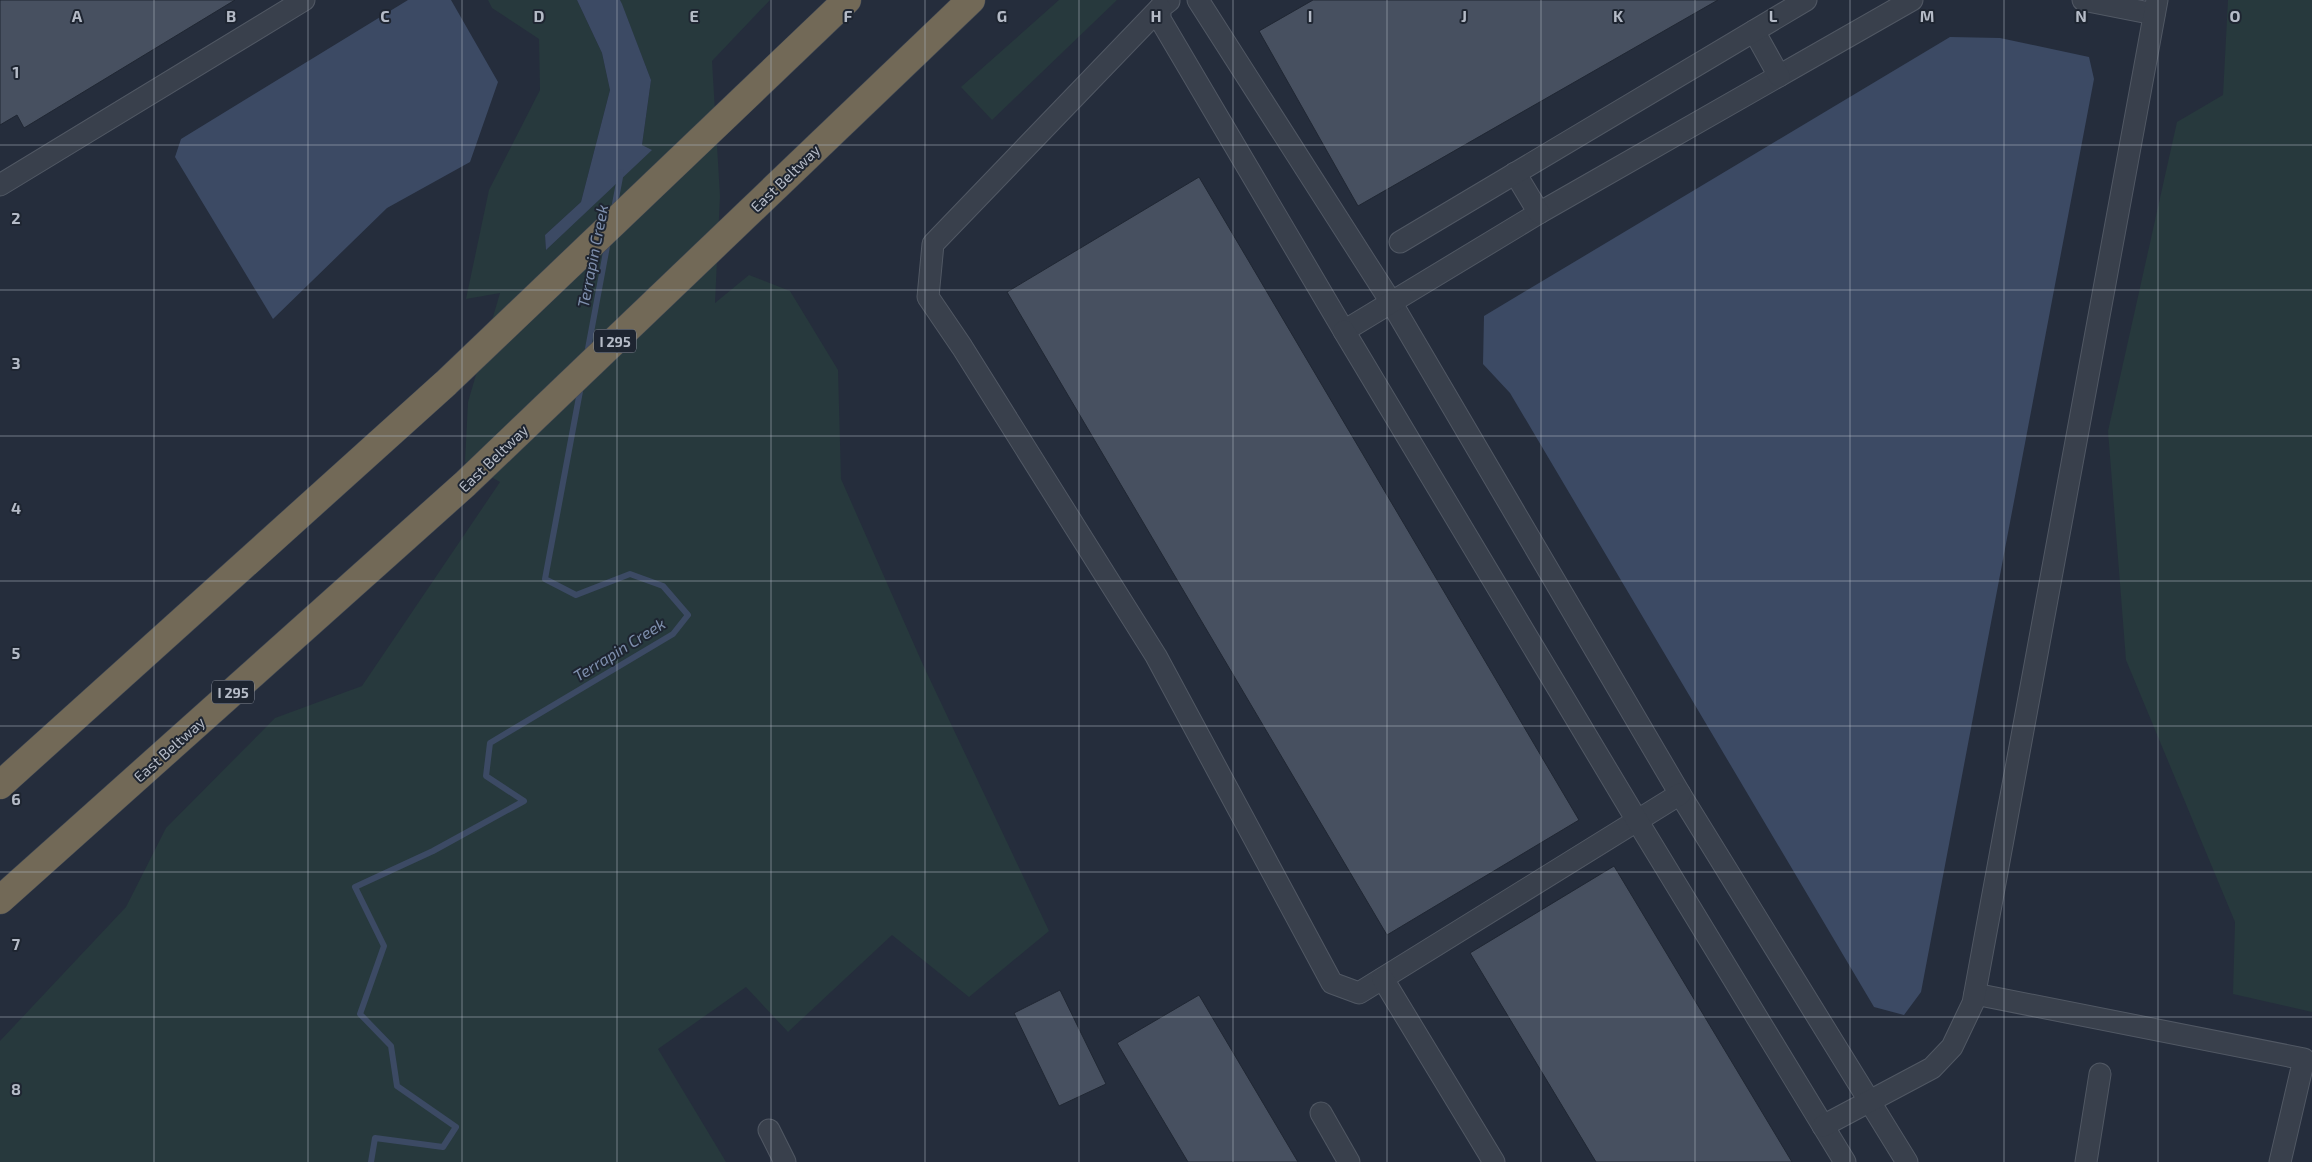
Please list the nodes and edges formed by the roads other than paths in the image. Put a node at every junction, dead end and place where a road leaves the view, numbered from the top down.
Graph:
1 (304, 0) edge
2 (847, 0) edge
3 (971, 0) edge
4 (1198, 0) edge
5 (1806, 0) edge
6 (1912, 0) edge
7 (2083, 0) edge
8 (1166, 4) edge
9 (2156, 7) edge
10 (1754, 31) junction
11 (1779, 76) junction
12 (1515, 173) junction
13 (0, 186) edge
14 (1539, 213) junction
15 (1400, 242) dead end
16 (1390, 302) junction
17 (1344, 331) junction
18 (0, 786) edge
19 (1680, 794) junction
20 (1638, 822) junction
21 (0, 900) edge
22 (1383, 979) junction
23 (1975, 994) junction
24 (2100, 1074) dead end
25 (1869, 1101) junction
26 (1321, 1113) dead end
27 (1823, 1126) junction
28 (769, 1130) dead end
29 (785, 1162) edge
30 (1349, 1162) edge
31 (1494, 1162) edge
32 (1845, 1162) edge
33 (1906, 1162) edge
34 (2086, 1162) edge
35 (2280, 1162) edge

1 - 13 lane
2 - 18 highway
3 - 21 highway, East Beltway / I 295
4 - 16 lane
5 - 10 lane
6 - 11 lane
7 - 9 lane
8 - 17 lane
8 - 22 lane
9 - 23 lane
10 - 11 lane
10 - 12 lane
11 - 14 lane
12 - 14 lane
12 - 15 lane
14 - 16 lane
16 - 17 lane
16 - 19 lane
17 - 20 lane
19 - 20 lane
19 - 25 lane
20 - 22 lane
20 - 27 lane
22 - 31 lane
23 - 25 lane
23 - 35 lane
24 - 34 lane
25 - 27 lane
25 - 33 lane
26 - 30 lane
27 - 32 lane
28 - 29 lane

